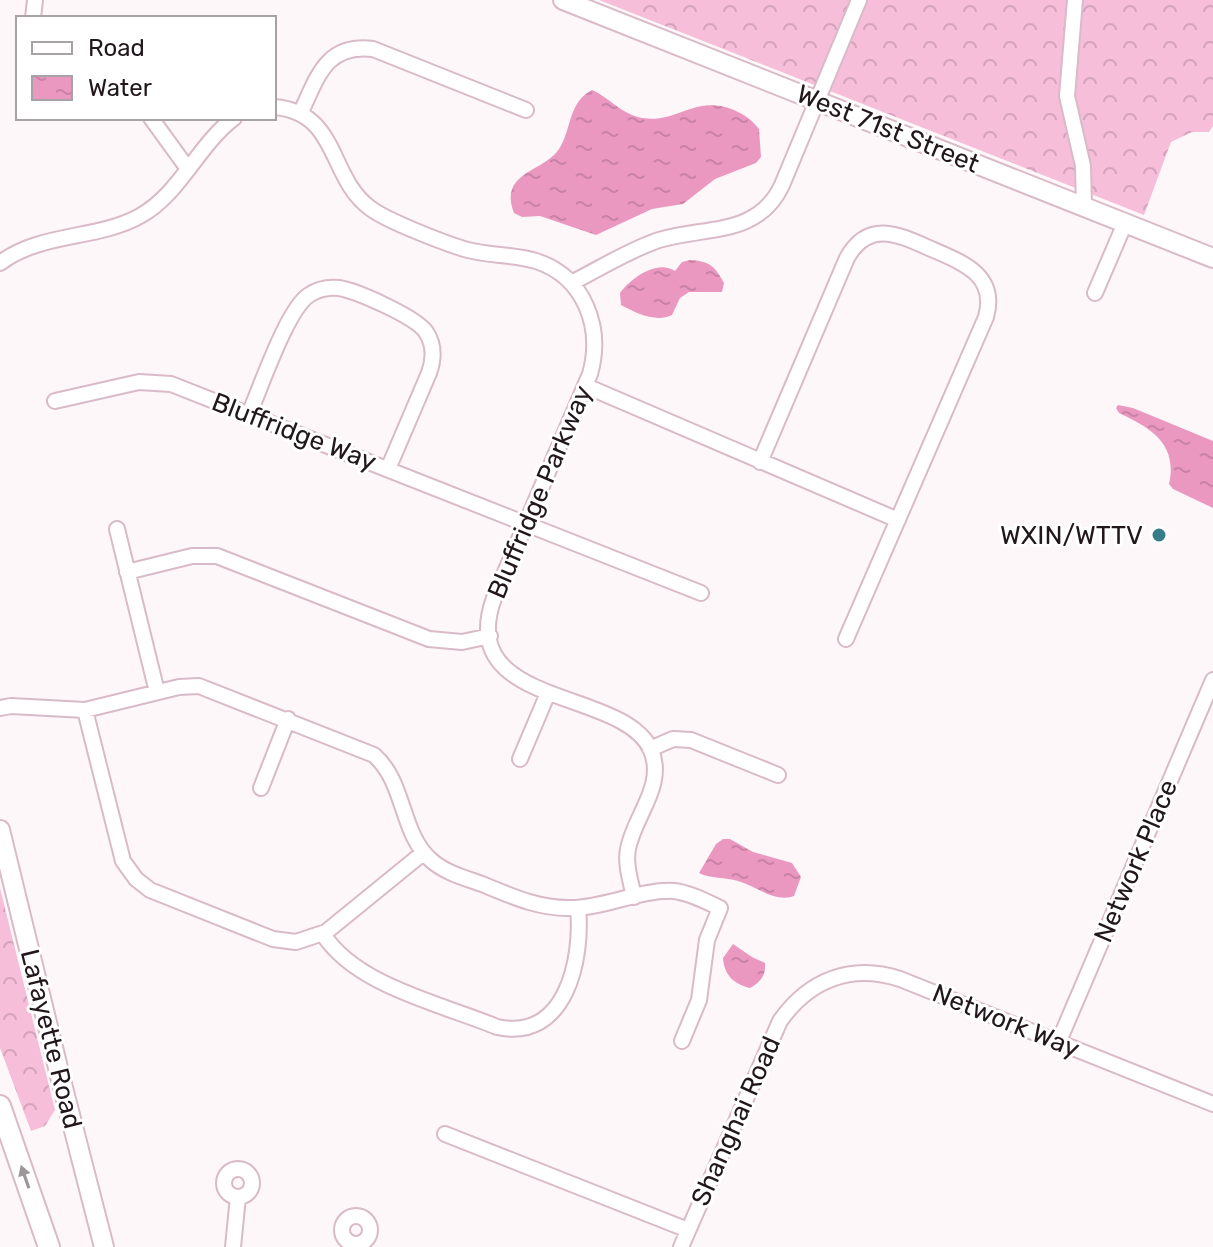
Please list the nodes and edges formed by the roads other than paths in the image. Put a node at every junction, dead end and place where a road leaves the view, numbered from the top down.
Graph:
1 (563, 0) edge
2 (859, 0) edge
3 (1075, 0) edge
4 (818, 101) junction
5 (276, 108) edge
6 (526, 110) dead end
7 (300, 114) junction
8 (152, 120) edge
9 (232, 120) edge
10 (188, 169) junction
11 (1084, 207) junction
12 (1125, 223) junction
13 (1213, 258) edge
14 (0, 263) edge
15 (571, 283) junction
16 (1095, 293) dead end
17 (586, 386) junction
18 (55, 401) dead end
19 (249, 414) junction
20 (760, 462) junction
21 (388, 469) junction
22 (898, 520) junction
23 (526, 524) junction
24 (117, 529) dead end
25 (127, 572) junction
26 (701, 593) dead end
27 (490, 636) junction
28 (846, 639) dead end
29 (1213, 680) edge
30 (157, 692) junction
31 (548, 693) junction
32 (0, 708) edge
33 (85, 710) junction
34 (288, 719) junction
35 (650, 749) junction
36 (520, 759) dead end
37 (778, 775) dead end
38 (261, 788) dead end
39 (0, 830) edge
40 (423, 853) junction
41 (634, 897) junction
42 (578, 908) junction
43 (323, 934) junction
44 (798, 998) joint
45 (682, 1041) dead end
46 (1059, 1041) junction
47 (1213, 1104) edge
48 (0, 1106) edge
49 (445, 1134) dead end
50 (238, 1197) dead end
51 (688, 1230) junction
52 (49, 1247) edge
53 (104, 1247) edge
54 (233, 1247) edge
55 (681, 1247) edge

1 - 4 main road, West 71st Street
2 - 4 street
3 - 11 street
4 - 11 main road, West 71st Street
4 - 15 street
5 - 7 street
6 - 7 street
7 - 15 street
8 - 10 street
9 - 10 street
10 - 14 street
11 - 12 main road, West 71st Street
12 - 13 main road, West 71st Street
12 - 16 street
15 - 17 street, Bluffridge Parkway
17 - 20 street
17 - 23 street, Bluffridge Parkway
18 - 19 street, Bluffridge Way
19 - 21 street, Bluffridge Way
19 - 21 street
20 - 22 street
20 - 22 street
21 - 23 street, Bluffridge Way
22 - 28 street
23 - 26 street, Bluffridge Way
23 - 27 street, Bluffridge Parkway
24 - 25 street
25 - 27 street
25 - 30 street
27 - 31 street, Bluffridge Parkway
29 - 46 street, Network Place
30 - 33 street
30 - 34 street
31 - 35 street, Bluffridge Parkway
31 - 36 street
32 - 33 street
33 - 43 street
34 - 38 street
34 - 40 street
35 - 37 street
35 - 41 street
39 - 53 main road, Lafayette Road
40 - 42 street
40 - 43 street
41 - 42 street
41 - 45 street
42 - 43 street
44 - 46 street, Network Way
44 - 51 street, Shanghai Road
46 - 47 street, Network Way
52 -> 48 highway
49 - 51 street
50 - 54 street
51 - 55 street, Shanghai Road

